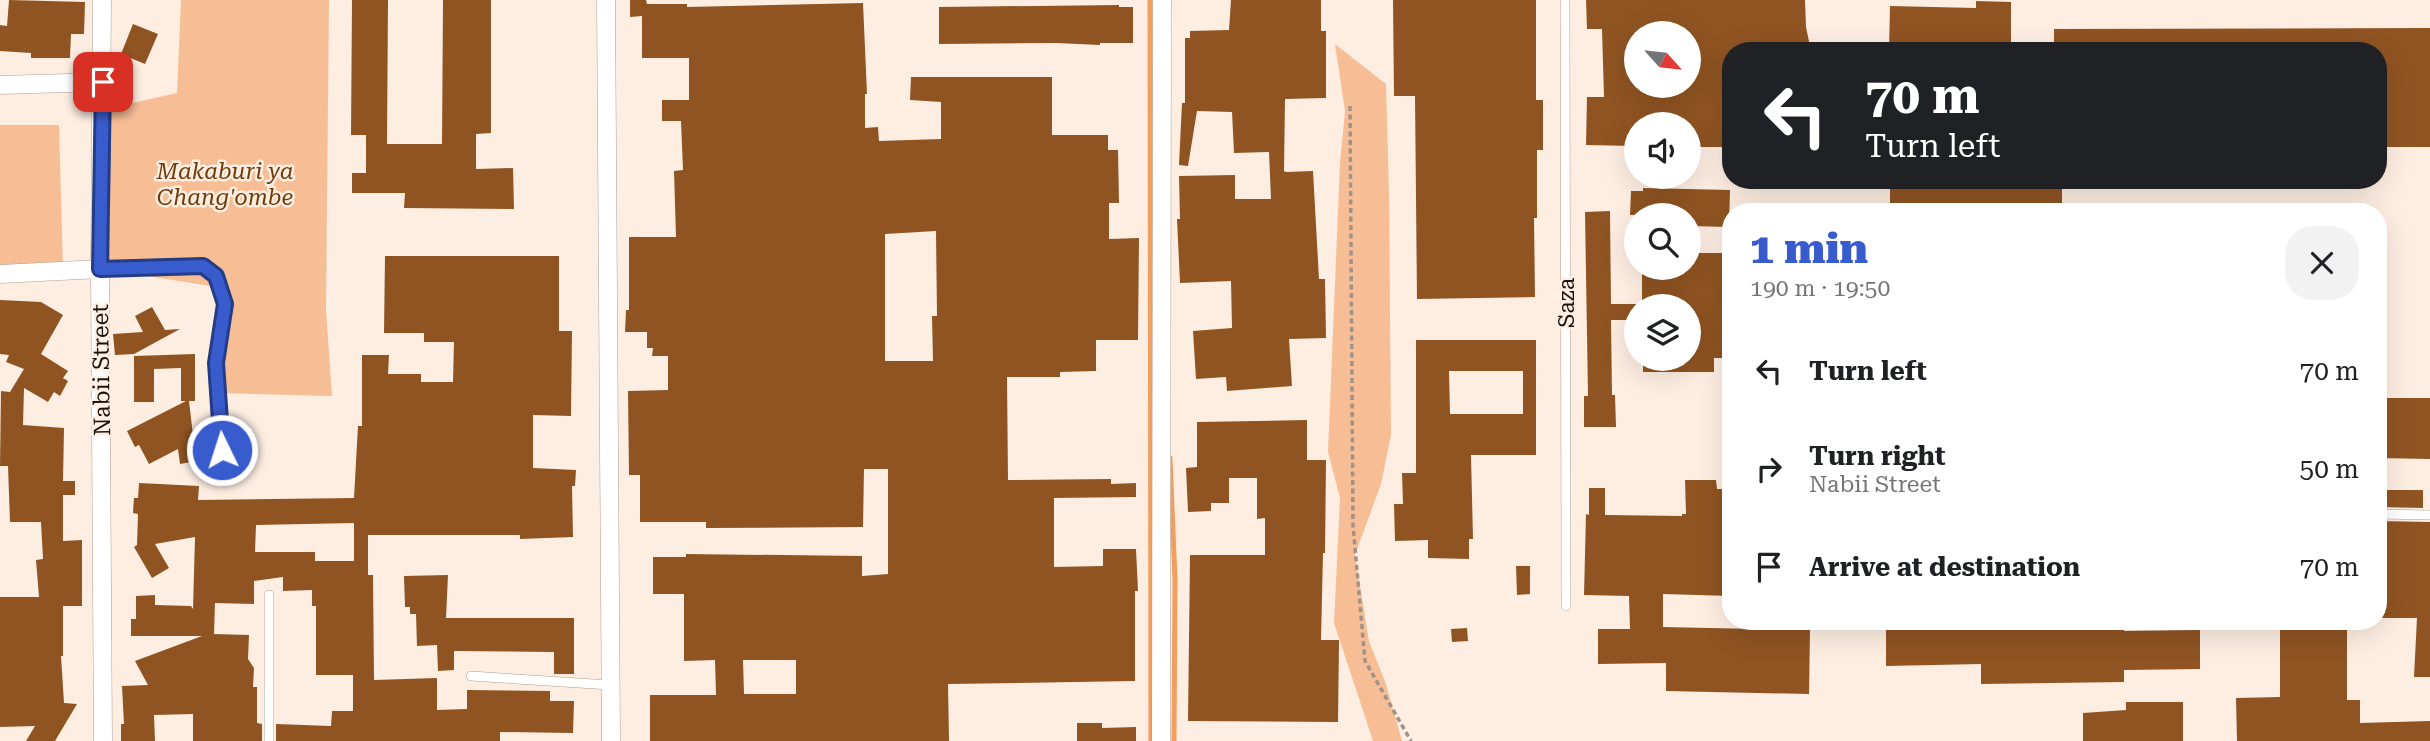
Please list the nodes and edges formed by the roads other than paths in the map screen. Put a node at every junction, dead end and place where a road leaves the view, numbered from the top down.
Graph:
1 (102, 0) edge
2 (606, 0) edge
3 (1162, 0) edge
4 (1565, 0) edge
5 (103, 82) junction
6 (0, 85) edge
7 (100, 269) junction
8 (0, 274) edge
9 (222, 450) dead end
10 (2387, 514) edge
11 (2430, 514) edge
12 (269, 594) dead end
13 (1566, 606) dead end
14 (471, 676) dead end
15 (610, 685) junction
16 (103, 741) edge
17 (269, 741) edge
18 (611, 741) edge
19 (1161, 741) edge

1 - 5 street, Nabii Street
2 - 15 street
3 - 19 street
4 - 13 lane, Saza
5 - 6 street
5 - 7 street, Nabii Street
7 - 8 street
7 - 9 lane
7 - 16 street, Nabii Street
10 - 11 lane
12 - 17 lane
14 - 15 lane
15 - 18 street

